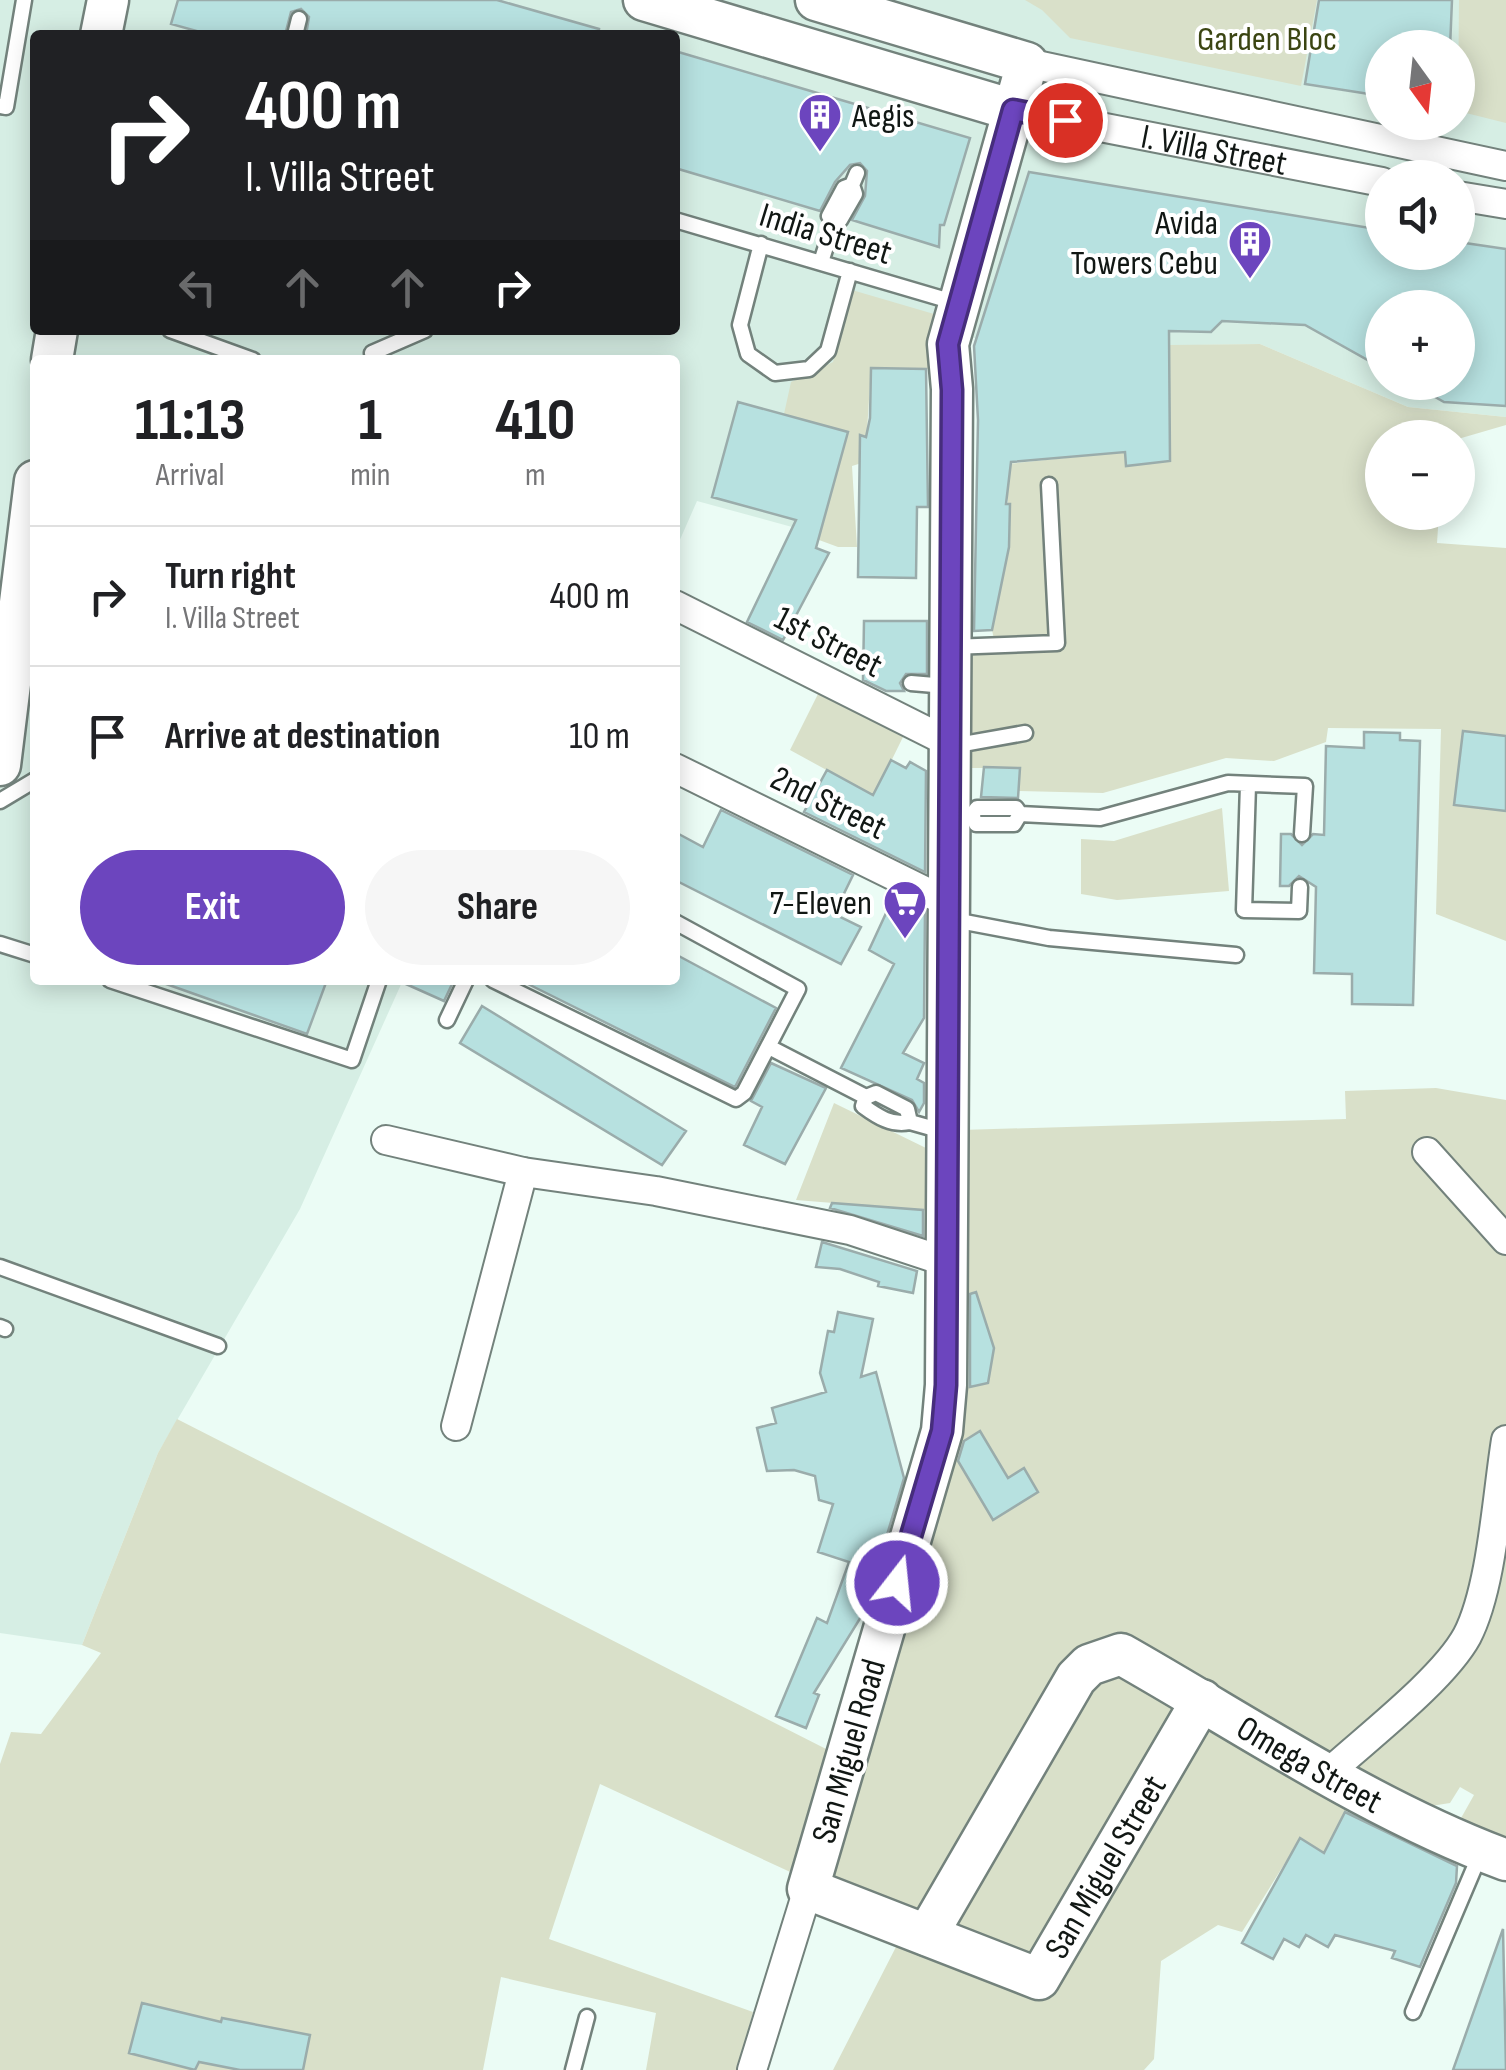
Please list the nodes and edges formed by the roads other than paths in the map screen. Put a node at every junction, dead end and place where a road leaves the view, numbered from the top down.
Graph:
1 (24, 0) edge
2 (108, 0) edge
3 (644, 0) edge
4 (798, 0) edge
5 (833, 2) edge
6 (299, 19) dead end
7 (102, 30) edge
8 (296, 30) edge
9 (805, 48) junction
10 (1028, 63) junction
11 (0, 106) edge
12 (1013, 110) junction
13 (1281, 119) junction
14 (1270, 160) junction
15 (1434, 160) edge
16 (1506, 166) edge
17 (1475, 167) edge
18 (1365, 179) edge
19 (1475, 199) edge
20 (1506, 204) edge
21 (680, 221) edge
22 (834, 222) junction
23 (760, 244) junction
24 (821, 262) junction
25 (850, 271) junction
26 (959, 304) junction
27 (184, 335) edge
28 (413, 335) edge
29 (372, 353) dead end
30 (239, 355) edge
31 (1049, 485) dead end
32 (30, 498) edge
33 (12, 556) edge
34 (680, 608) edge
35 (938, 672) junction
36 (14, 679) edge
37 (1025, 733) dead end
38 (950, 745) junction
39 (0, 765) edge
40 (680, 771) edge
41 (30, 783) edge
42 (1248, 785) junction
43 (0, 801) edge
44 (961, 815) junction
45 (1302, 834) dead end
46 (1300, 886) dead end
47 (949, 911) junction
48 (680, 925) edge
49 (0, 944) edge
50 (30, 953) edge
51 (1236, 955) dead end
52 (125, 985) edge
53 (377, 985) edge
54 (464, 985) edge
55 (503, 985) edge
56 (447, 1020) dead end
57 (769, 1047) junction
58 (928, 1127) junction
59 (386, 1140) dead end
60 (1427, 1152) dead end
61 (523, 1172) junction
62 (1506, 1240) edge
63 (947, 1262) junction
64 (0, 1267) edge
65 (218, 1346) dead end
66 (456, 1426) dead end
67 (1506, 1440) edge
68 (1202, 1700) junction
69 (1324, 1776) junction
70 (1494, 1856) edge
71 (808, 1888) junction
72 (927, 1935) junction
73 (1412, 2012) dead end
74 (587, 2018) dead end
75 (573, 2070) edge
76 (752, 2070) edge

1 - 11 lane
2 - 7 street
3 - 9 street, I. Villa Street
4 - 9 street
5 - 9 street
5 - 10 street, I. Villa Street
6 - 8 lane
9 - 12 street, I. Villa Street
10 - 12 street, San Miguel Road
10 - 13 street, I. Villa Street
12 - 14 street, I. Villa Street
12 - 26 street, San Miguel Road
13 - 14 street
13 - 15 street, I. Villa Street
14 - 18 street, I. Villa Street
16 - 17 street, I. Villa Street
19 - 20 street
21 - 23 lane, India Street
22 - 22 lane
22 - 24 lane
23 - 24 lane, India Street
23 - 25 lane
24 - 25 lane, India Street
25 - 26 lane, India Street
26 - 35 street, San Miguel Road
27 - 30 lane
28 - 29 lane
31 - 35 lane
32 - 33 street
33 - 36 street
34 - 38 street, 1st Street
35 - 38 street, San Miguel Road
36 - 39 street
37 - 38 lane
38 - 44 street, San Miguel Road
40 - 47 street, 2nd Street
41 - 43 lane
42 - 44 lane
42 - 45 lane
42 - 46 lane
44 - 47 street, San Miguel Road
47 - 51 lane
47 - 58 street, San Miguel Road
48 - 57 lane
49 - 50 lane
52 - 53 lane
54 - 56 lane
55 - 57 lane
57 - 58 lane
58 - 63 street, San Miguel Road
59 - 61 street
60 - 62 street
61 - 63 street
61 - 66 street
63 - 71 street, San Miguel Road
64 - 65 lane
67 - 69 street
68 - 69 street, Omega Street
68 - 72 street, Omega Street
68 - 72 street, San Miguel Street
69 - 70 street, Omega Street
70 - 73 lane
71 - 72 street, San Miguel Street
71 - 76 street, San Miguel Road
74 - 75 lane

